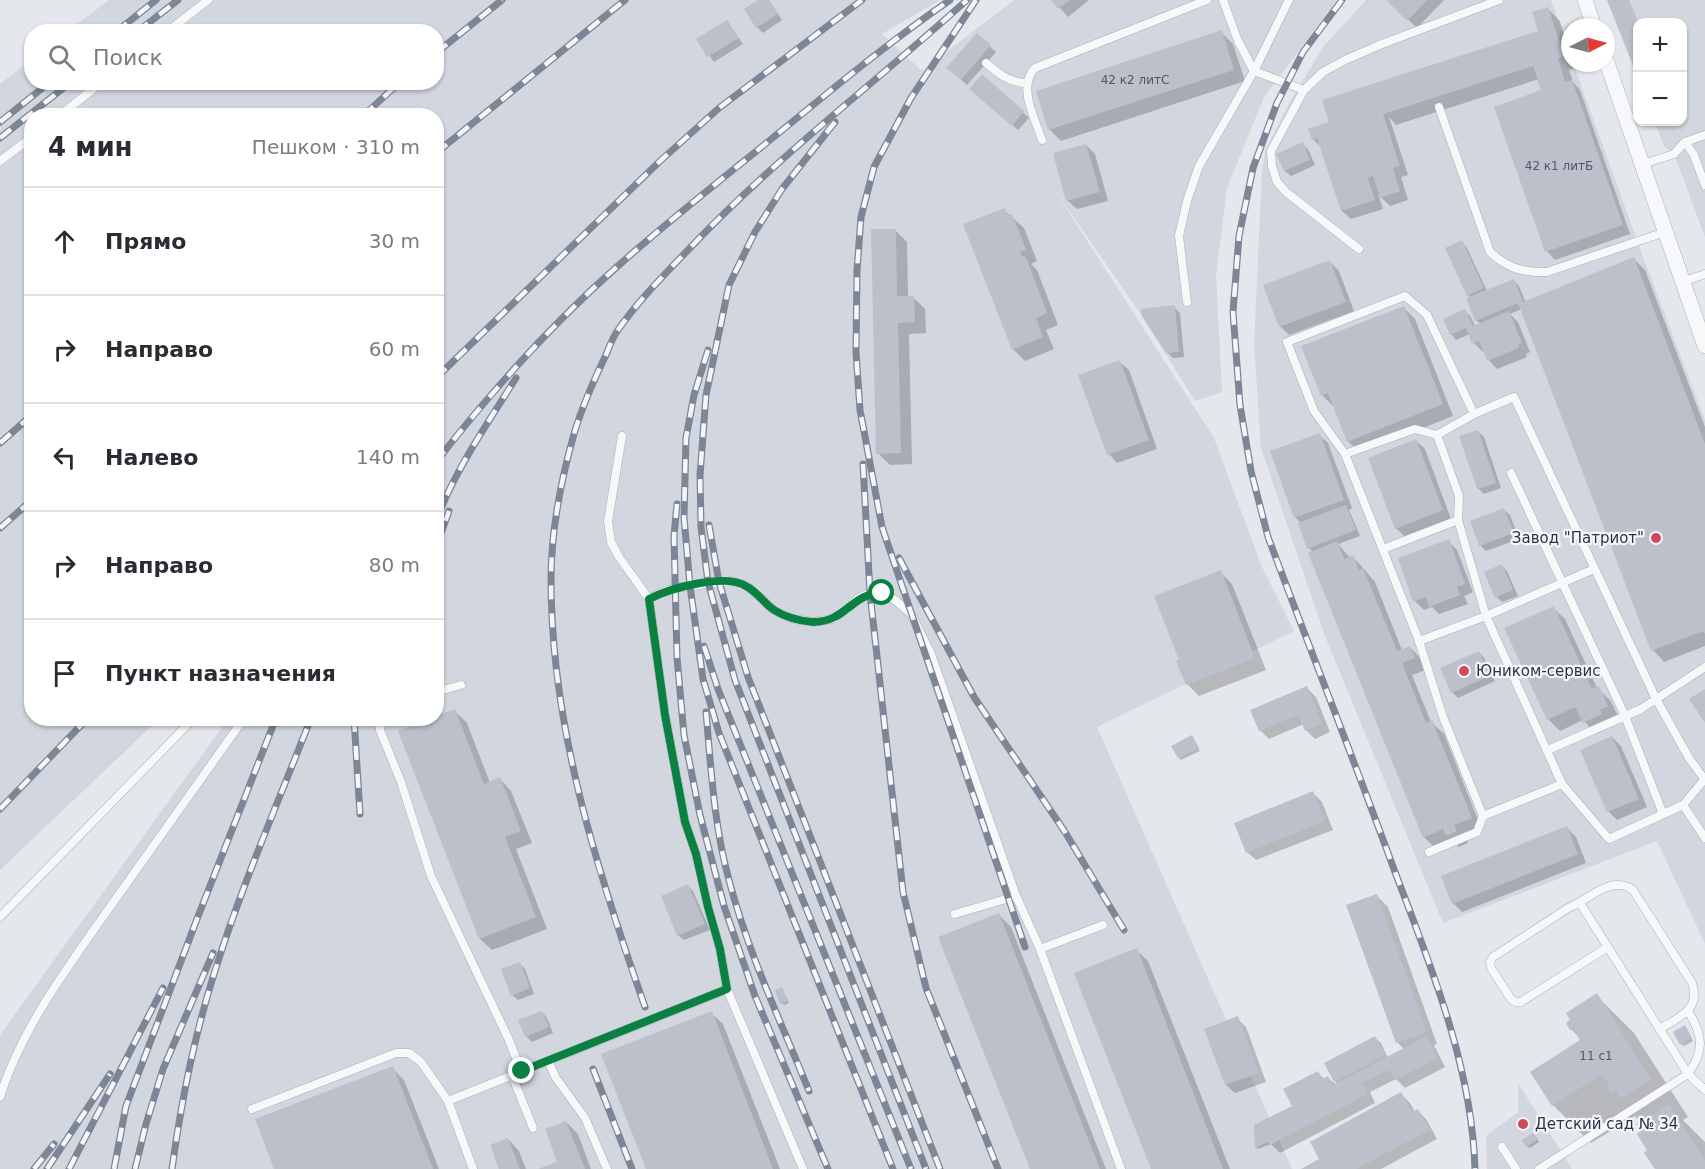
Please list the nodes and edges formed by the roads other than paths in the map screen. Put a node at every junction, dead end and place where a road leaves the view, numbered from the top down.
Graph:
1 (208, 0) edge
2 (1207, 0) edge
3 (1223, 0) edge
4 (1289, 0) edge
5 (1499, 0) edge
6 (1585, 0) edge
7 (1591, 18) edge
8 (177, 24) edge
9 (986, 63) dead end
10 (1254, 71) junction
11 (1610, 72) edge
12 (1026, 82) junction
13 (92, 90) edge
14 (1304, 90) junction
15 (1439, 107) dead end
16 (69, 108) edge
17 (1705, 135) edge
18 (1042, 140) dead end
19 (1685, 142) junction
20 (24, 143) edge
21 (0, 161) edge
22 (1642, 164) junction
23 (1705, 185) edge
24 (1665, 232) junction
25 (1359, 249) dead end
26 (1705, 274) edge
27 (1682, 282) junction
28 (1187, 302) dead end
29 (1705, 345) edge
30 (1474, 414) junction
31 (1437, 435) junction
32 (622, 436) dead end
33 (1345, 454) junction
34 (1511, 473) dead end
35 (1458, 520) junction
36 (1383, 549) junction
37 (1594, 569) junction
38 (1562, 584) junction
39 (649, 599) junction
40 (1486, 616) junction
41 (1419, 641) junction
42 (1705, 667) edge
43 (461, 685) dead end
44 (444, 690) edge
45 (1656, 699) junction
46 (1625, 716) junction
47 (186, 726) edge
48 (239, 726) edge
49 (380, 726) edge
50 (1548, 750) junction
51 (1705, 780) edge
52 (1562, 784) junction
53 (1683, 805) junction
54 (1663, 814) junction
55 (1483, 816) junction
56 (1705, 838) edge
57 (1429, 852) dead end
58 (1016, 896) junction
59 (1580, 903) junction
60 (955, 914) dead end
61 (0, 917) edge
62 (1103, 925) dead end
63 (1608, 947) junction
64 (1040, 949) junction
65 (727, 989) junction
66 (1688, 1011) junction
67 (1660, 1029) junction
68 (548, 1061) junction
69 (522, 1071) junction
70 (1688, 1074) junction
71 (512, 1075) junction
72 (1705, 1090) edge
73 (0, 1097) edge
74 (448, 1101) junction
75 (252, 1108) dead end
76 (533, 1128) dead end
77 (1502, 1148) dead end
78 (473, 1169) edge
79 (607, 1169) edge
80 (803, 1169) edge
81 (1121, 1169) edge
82 (1516, 1169) edge
83 (1539, 1169) edge

1 - 8 lane
2 - 12 lane
3 - 10 lane
4 - 10 lane
5 - 14 lane
6 - 7 street
9 - 12 lane
10 - 14 lane
10 - 28 lane
11 - 22 street
12 - 18 lane
13 - 16 lane
14 - 25 lane
15 - 24 lane
17 - 19 lane
19 - 22 lane
19 - 23 lane
20 - 21 lane
22 - 24 street
24 - 27 street
26 - 27 lane
27 - 29 street
30 - 31 lane
30 - 33 lane
30 - 37 lane
31 - 33 lane
31 - 35 lane
32 - 39 lane
33 - 36 lane
34 - 38 lane
35 - 36 lane
35 - 40 lane
36 - 41 lane
37 - 38 lane
37 - 45 lane
38 - 40 lane
38 - 46 lane
39 - 58 lane
39 - 65 lane
40 - 41 lane
40 - 50 lane
41 - 55 lane
42 - 45 lane
43 - 44 lane
45 - 46 lane
45 - 51 lane
46 - 50 lane
46 - 54 lane
47 - 61 lane
48 - 73 lane
49 - 69 lane
50 - 52 lane
51 - 53 lane
52 - 54 lane
52 - 55 lane
53 - 54 lane
53 - 56 lane
55 - 57 lane
58 - 60 lane
58 - 64 lane
59 - 63 lane
59 - 63 lane
59 - 66 lane
62 - 64 lane
63 - 67 lane
64 - 81 lane
65 - 68 lane
65 - 80 lane
66 - 67 lane
66 - 70 lane
67 - 70 lane
68 - 69 lane
68 - 79 lane
69 - 71 lane
70 - 72 lane
70 - 83 lane
71 - 74 lane
71 - 76 lane
74 - 75 lane
74 - 78 lane
77 - 82 lane

